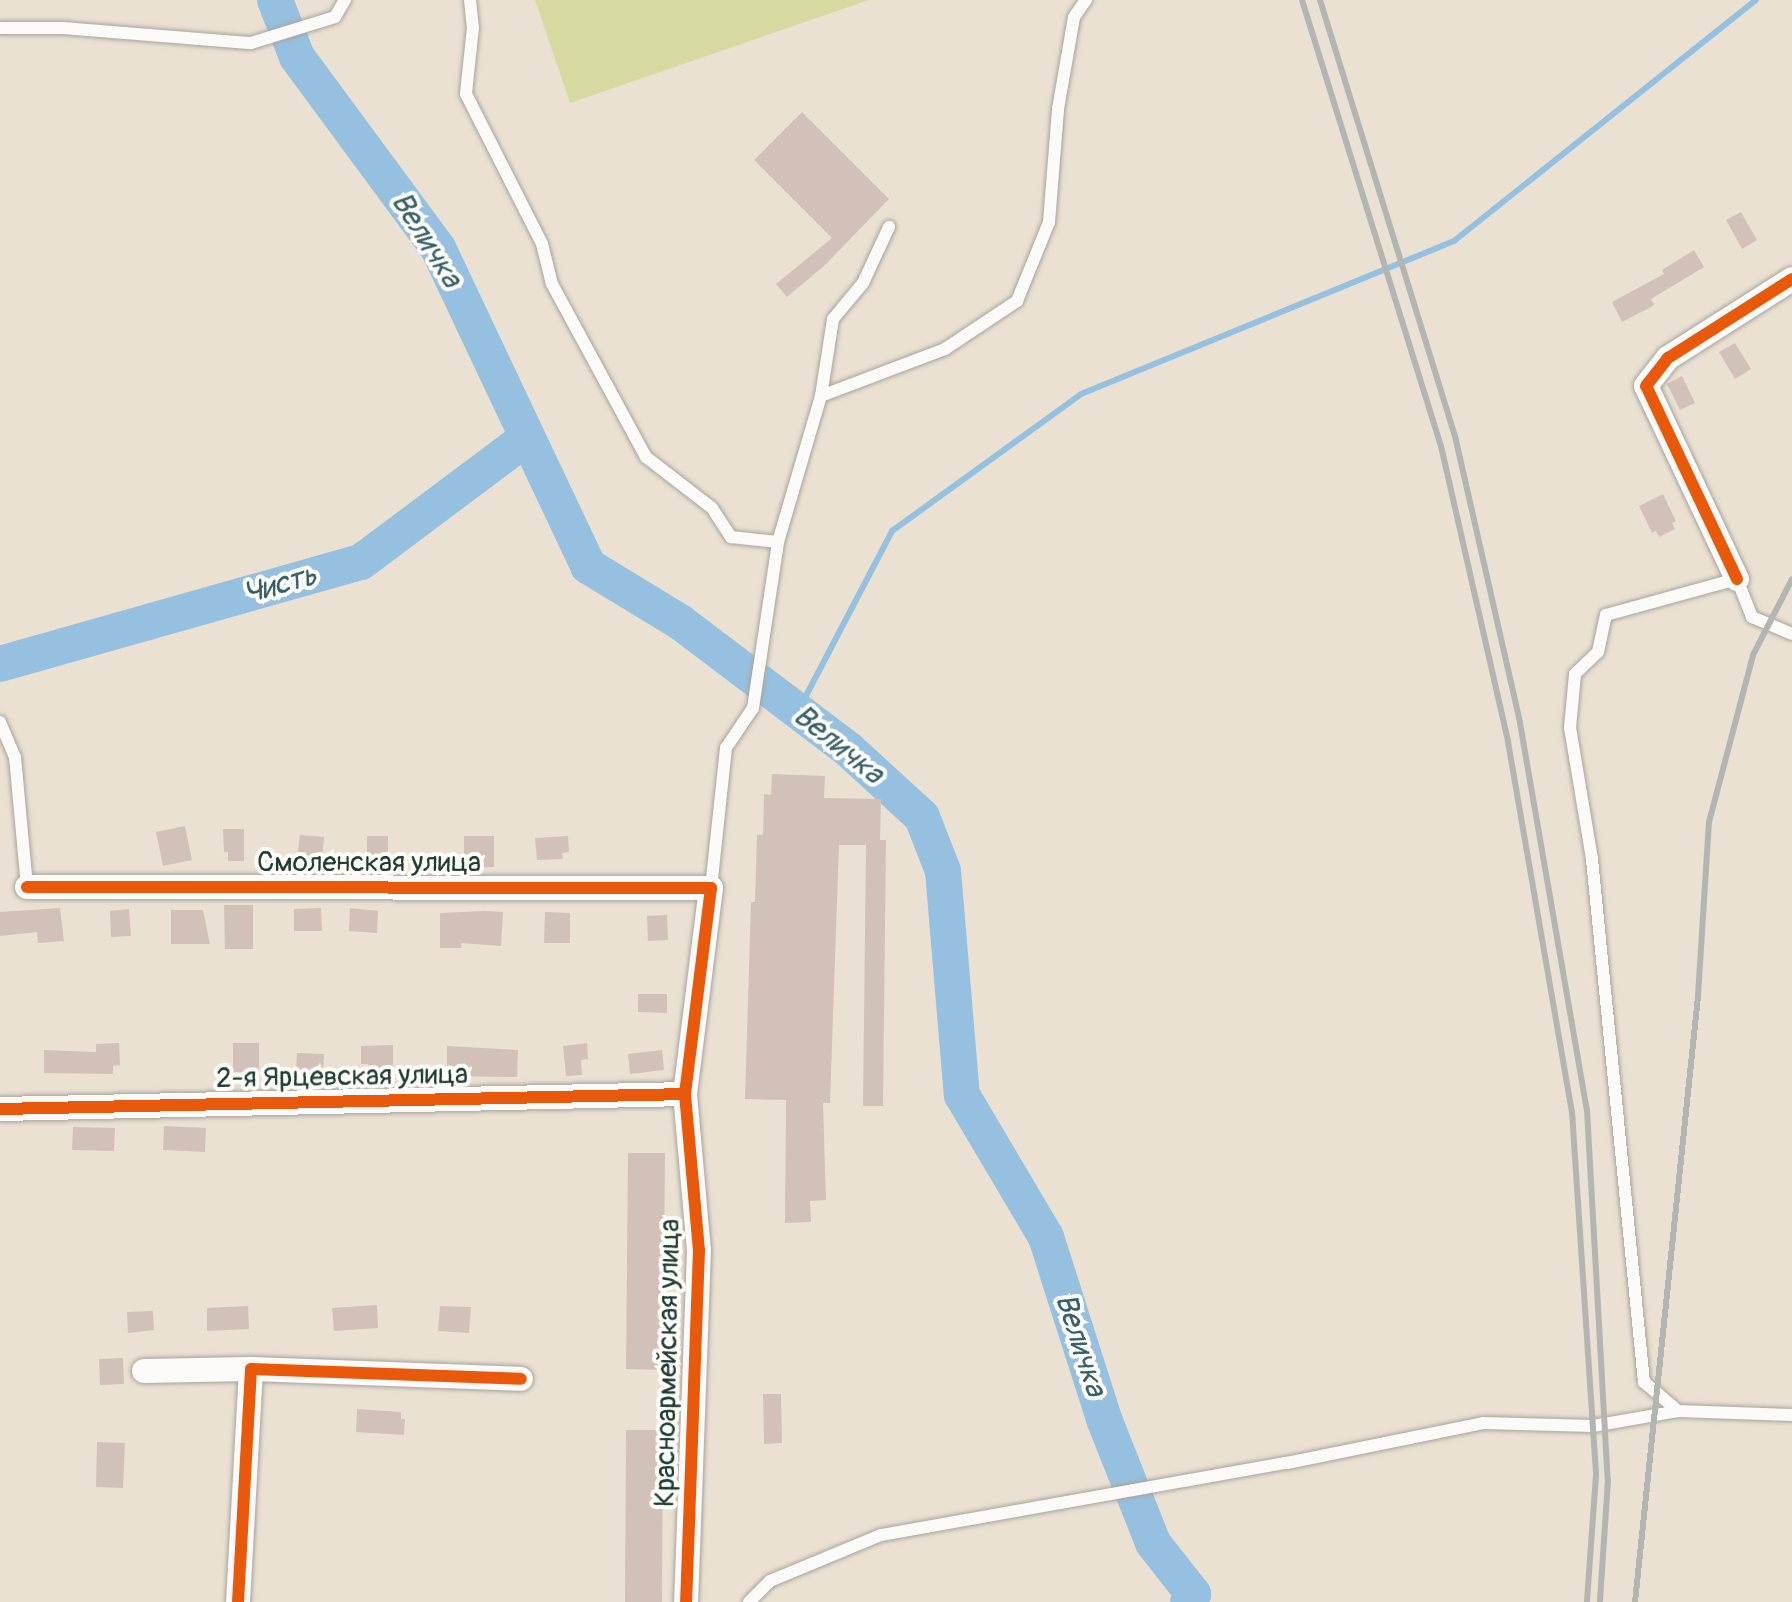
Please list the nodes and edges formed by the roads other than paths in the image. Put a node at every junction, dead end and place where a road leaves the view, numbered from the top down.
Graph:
1 (345, 0) edge
2 (470, 0) edge
3 (1086, 0) edge
4 (0, 28) edge
5 (889, 227) dead end
6 (1792, 279) edge
7 (821, 396) junction
8 (778, 542) junction
9 (1737, 579) junction
10 (1792, 634) edge
11 (0, 722) edge
12 (27, 887) joint
13 (711, 888) junction
14 (685, 1094) junction
15 (0, 1109) edge
16 (251, 1369) junction
17 (144, 1371) dead end
18 (521, 1379) dead end
19 (1678, 1411) junction
20 (1792, 1415) edge
21 (238, 1602) edge
22 (686, 1602) edge
23 (749, 1602) edge

1 - 4 lane
2 - 8 lane
3 - 7 lane
5 - 7 lane
6 - 9 street
7 - 8 lane
8 - 13 lane
9 - 10 lane
9 - 19 lane
11 - 12 lane
12 - 13 street, Смоленская улица
13 - 14 street, Красноармейская улица
14 - 15 street, 2-я Ярцевская улица
14 - 22 street, Красноармейская улица
16 - 17 street
16 - 18 street
16 - 21 street
19 - 20 lane
19 - 23 lane

